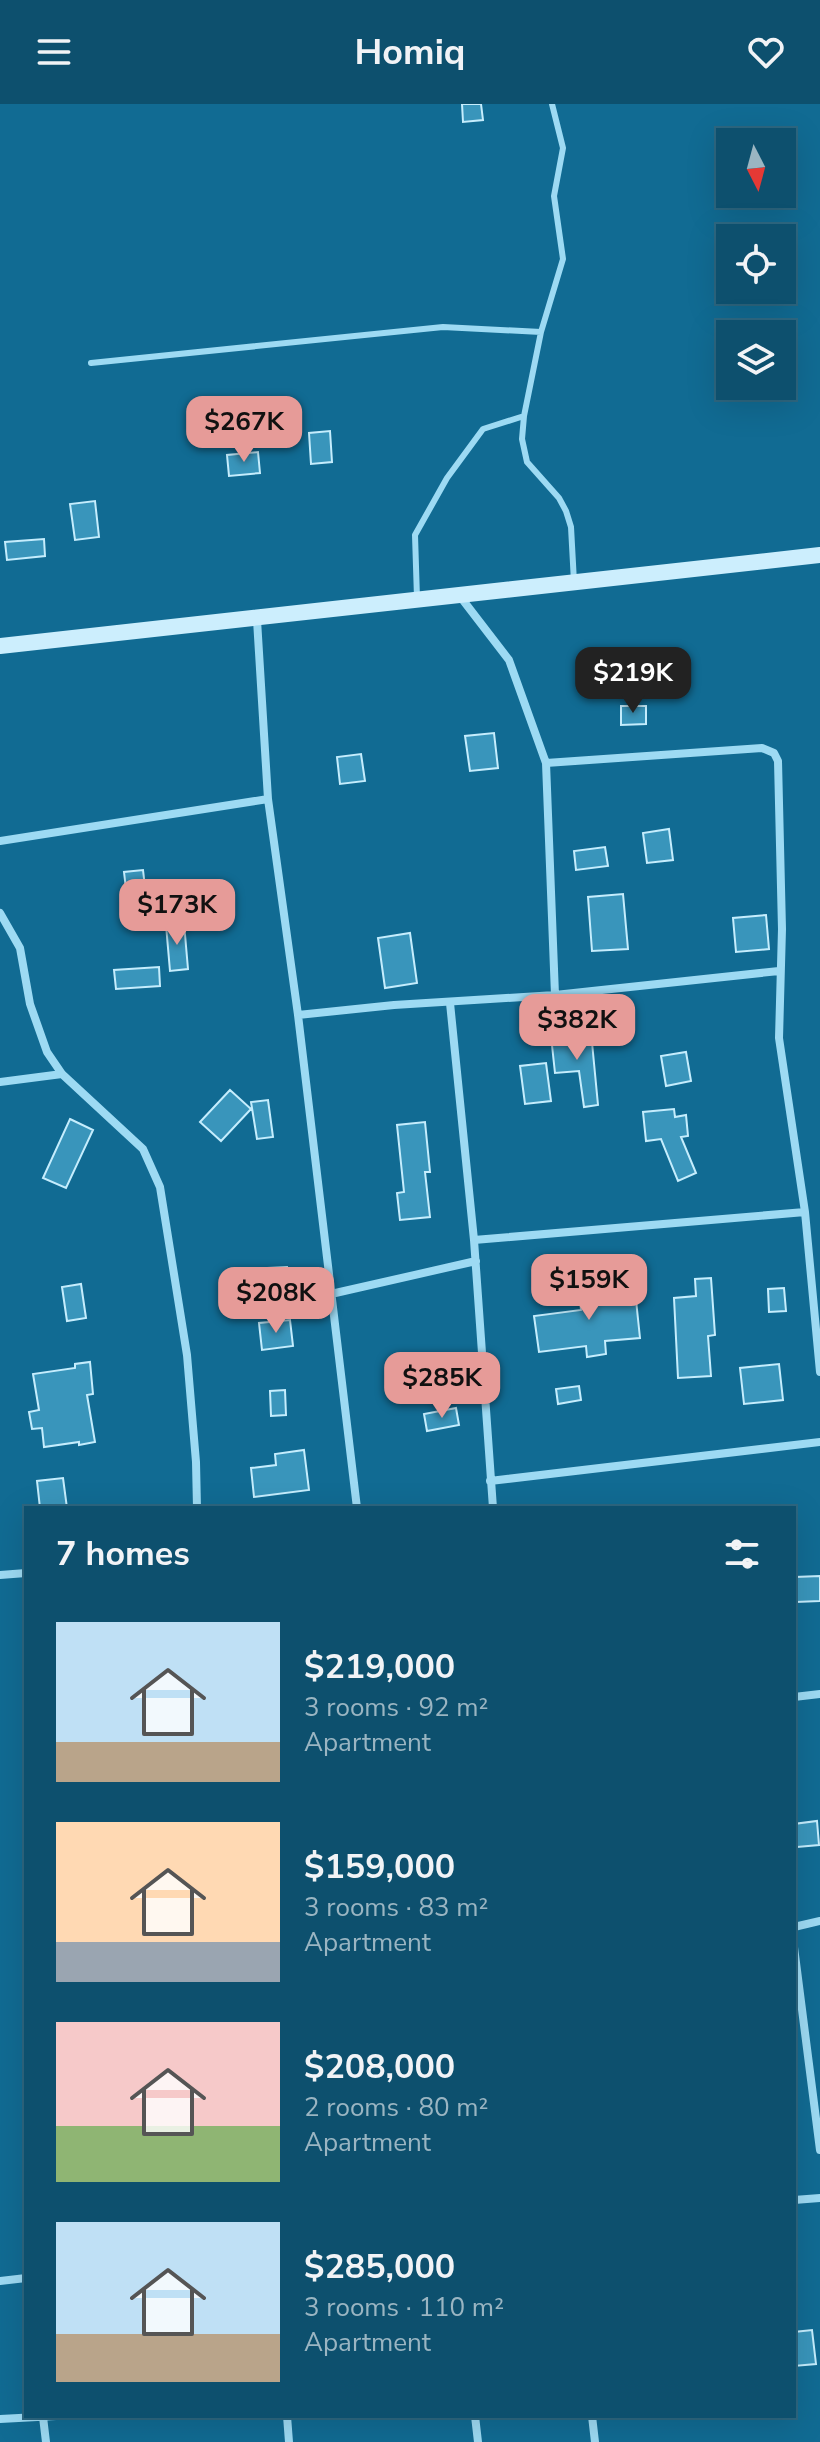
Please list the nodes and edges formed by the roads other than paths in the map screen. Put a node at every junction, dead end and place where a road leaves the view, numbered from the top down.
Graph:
1 (552, 104) edge
2 (541, 332) junction
3 (91, 363) dead end
4 (524, 416) junction
5 (820, 555) edge
6 (574, 582) junction
7 (459, 595) junction
8 (417, 600) junction
9 (257, 620) junction
10 (0, 646) edge
11 (546, 763) junction
12 (268, 799) junction
13 (0, 841) edge
14 (0, 913) edge
15 (779, 971) junction
16 (555, 995) junction
17 (450, 1003) junction
18 (298, 1015) junction
19 (62, 1074) junction
20 (0, 1082) edge
21 (805, 1212) junction
22 (474, 1240) junction
23 (476, 1261) junction
24 (331, 1294) junction
25 (820, 1372) edge
26 (820, 1442) edge
27 (490, 1481) junction
28 (197, 1506) edge
29 (357, 1506) edge
30 (493, 1506) edge
31 (24, 1573) edge
32 (0, 1575) edge
33 (820, 1694) edge
34 (796, 1697) edge
35 (820, 1921) edge
36 (796, 1927) edge
37 (796, 1963) edge
38 (820, 2150) edge
39 (820, 2198) edge
40 (796, 2200) edge
41 (24, 2278) edge
42 (0, 2281) edge
43 (24, 2418) edge
44 (43, 2418) edge
45 (287, 2418) edge
46 (475, 2418) edge
47 (592, 2418) edge
48 (0, 2419) edge
49 (46, 2442) edge
50 (289, 2442) edge
51 (478, 2442) edge
52 (595, 2442) edge

1 - 2 lane
2 - 3 lane
2 - 4 lane
4 - 6 lane
4 - 8 lane
5 - 6 street
6 - 7 street
7 - 8 street
7 - 11 street
8 - 9 street
9 - 10 street
9 - 12 street
11 - 15 street
11 - 16 street
12 - 13 street
12 - 18 street
14 - 19 street
15 - 16 street
15 - 21 street
16 - 17 street
17 - 18 street
17 - 22 street
18 - 24 street
19 - 20 street
19 - 28 street
21 - 22 street
21 - 25 street
22 - 23 street
23 - 24 street
23 - 27 street
24 - 29 street
26 - 27 street
27 - 30 street
31 - 32 street
33 - 34 street
35 - 36 street
37 - 38 street
39 - 40 street
41 - 42 street
43 - 48 street
44 - 49 street
45 - 50 street
46 - 51 street
47 - 52 street

